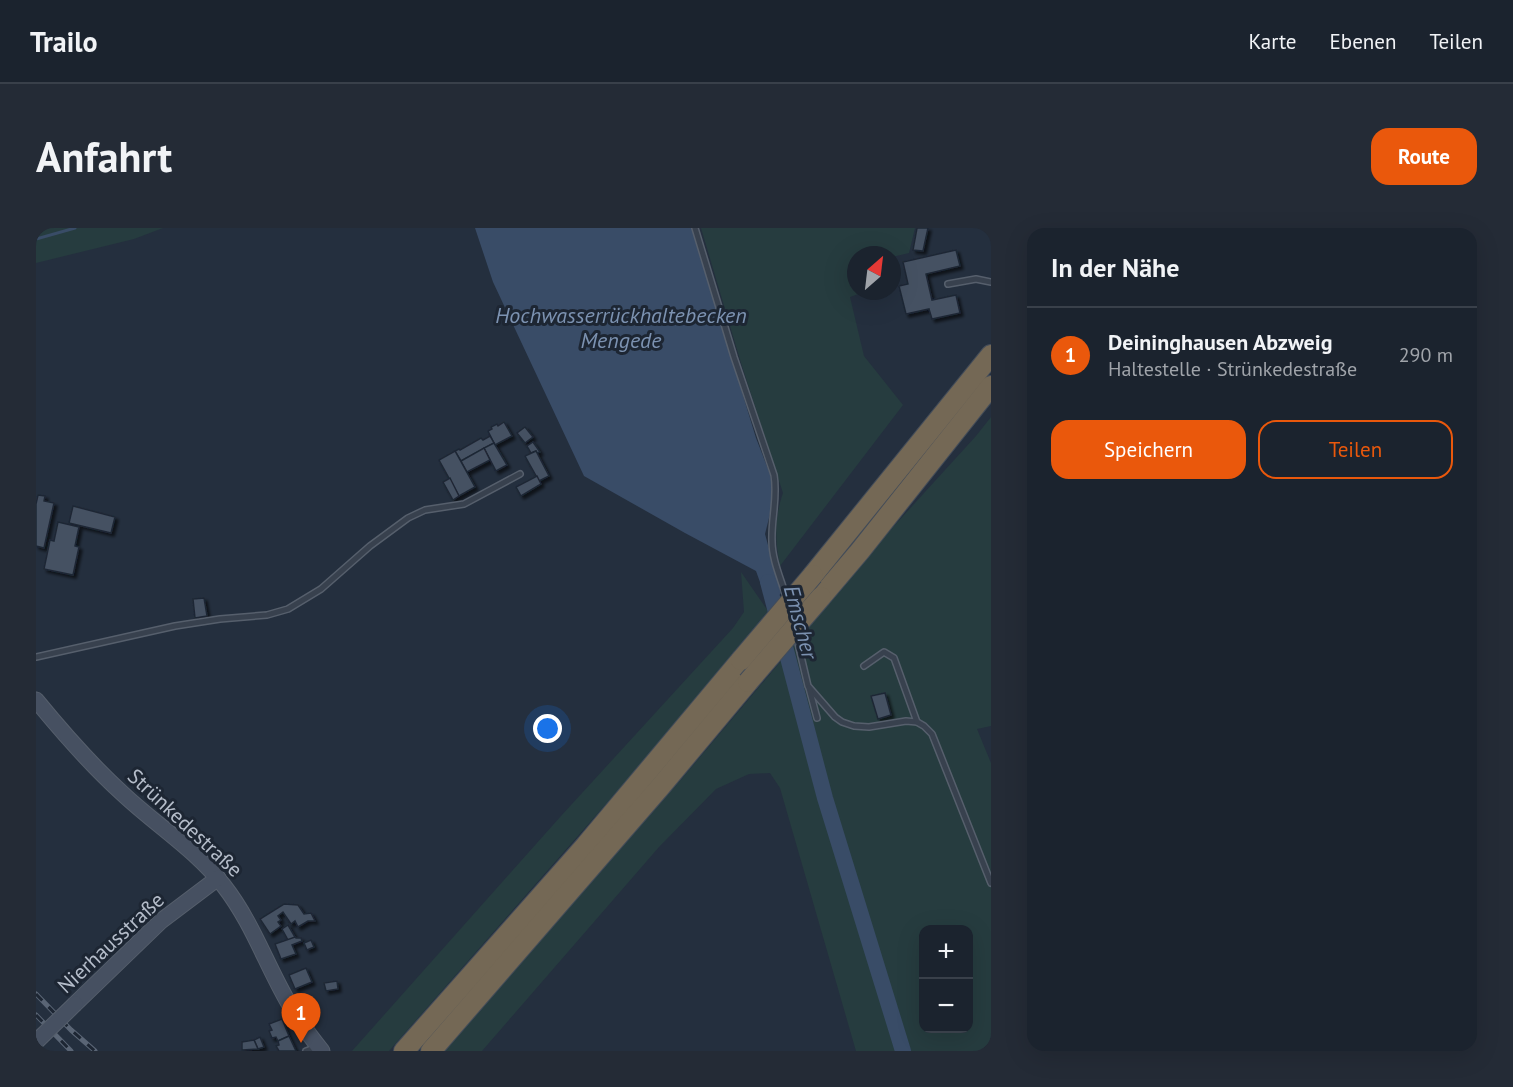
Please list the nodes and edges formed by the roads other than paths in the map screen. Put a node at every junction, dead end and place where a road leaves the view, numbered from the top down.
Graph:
1 (695, 228) edge
2 (991, 282) edge
3 (948, 284) dead end
4 (991, 355) edge
5 (991, 386) edge
6 (520, 474) dead end
7 (790, 612) dead end
8 (793, 622) dead end
9 (36, 657) edge
10 (864, 666) dead end
11 (808, 686) junction
12 (36, 700) edge
13 (816, 718) dead end
14 (917, 722) junction
15 (683, 745) junction
16 (218, 878) junction
17 (991, 884) edge
18 (37, 1042) edge
19 (316, 1049) edge
20 (405, 1051) edge
21 (431, 1051) edge

1 - 7 lane
2 - 3 lane
4 - 15 highway, bridge
5 - 15 highway, bridge
6 - 9 lane
8 - 11 lane
10 - 14 lane
11 - 13 lane
11 - 14 lane
12 - 16 main road, Strünkedestraße
14 - 17 lane
15 - 20 highway
15 - 21 highway
16 - 18 main road, Nierhausstraße, bridge
16 - 19 main road, Strünkedestraße

